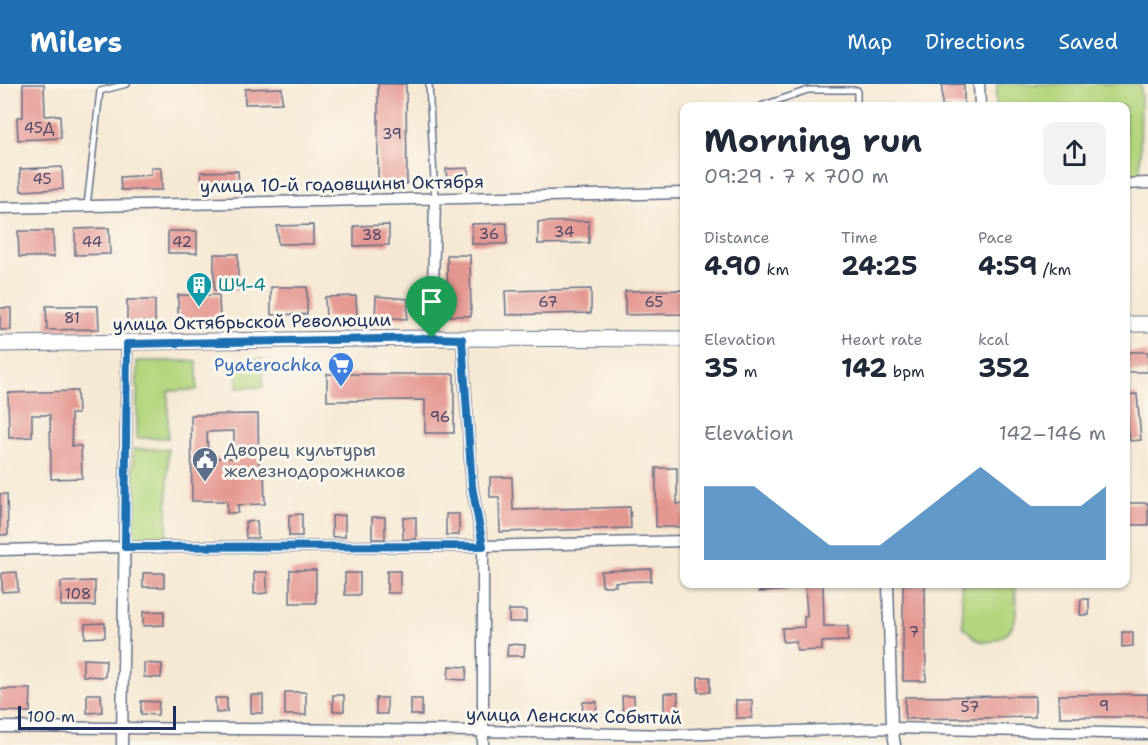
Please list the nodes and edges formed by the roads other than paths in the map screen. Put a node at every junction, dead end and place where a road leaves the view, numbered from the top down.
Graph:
1 (128, 84) edge
2 (429, 84) edge
3 (979, 84) edge
4 (773, 102) edge
5 (857, 102) edge
6 (980, 102) edge
7 (1148, 183) edge
8 (1130, 184) edge
9 (680, 194) edge
10 (435, 199) junction
11 (87, 206) junction
12 (0, 208) edge
13 (1130, 324) edge
14 (1148, 324) edge
15 (432, 338) junction
16 (462, 339) junction
17 (680, 339) edge
18 (0, 344) edge
19 (127, 344) junction
20 (680, 541) edge
21 (483, 546) junction
22 (125, 547) junction
23 (0, 550) edge
24 (888, 588) edge
25 (0, 727) edge
26 (122, 728) junction
27 (892, 728) junction
28 (483, 730) junction
29 (1148, 734) edge
30 (122, 745) edge
31 (483, 745) edge
32 (895, 745) edge

1 - 11 lane
2 - 10 lane
3 - 6 street
4 - 5 lane
7 - 8 street
9 - 10 street, улица 10-й годовщины Октября
10 - 11 street, улица 10-й годовщины Октября
10 - 15 street
11 - 12 street, улица 10-й годовщины Октября
13 - 14 street
15 - 16 street, улица Октябрьской Революции
15 - 19 street, улица Октябрьской Революции
16 - 17 street, улица Октябрьской Революции
16 - 21 street
18 - 19 street, улица Октябрьской Революции
19 - 22 street
20 - 21 street
21 - 22 street
21 - 28 street
22 - 23 street
22 - 26 street
24 - 27 street
25 - 26 street, улица Ленских Событий
26 - 28 street, улица Ленских Событий
26 - 30 street
27 - 28 street, улица Ленских Событий
27 - 29 street, улица Ленских Событий
27 - 32 street
28 - 31 street

